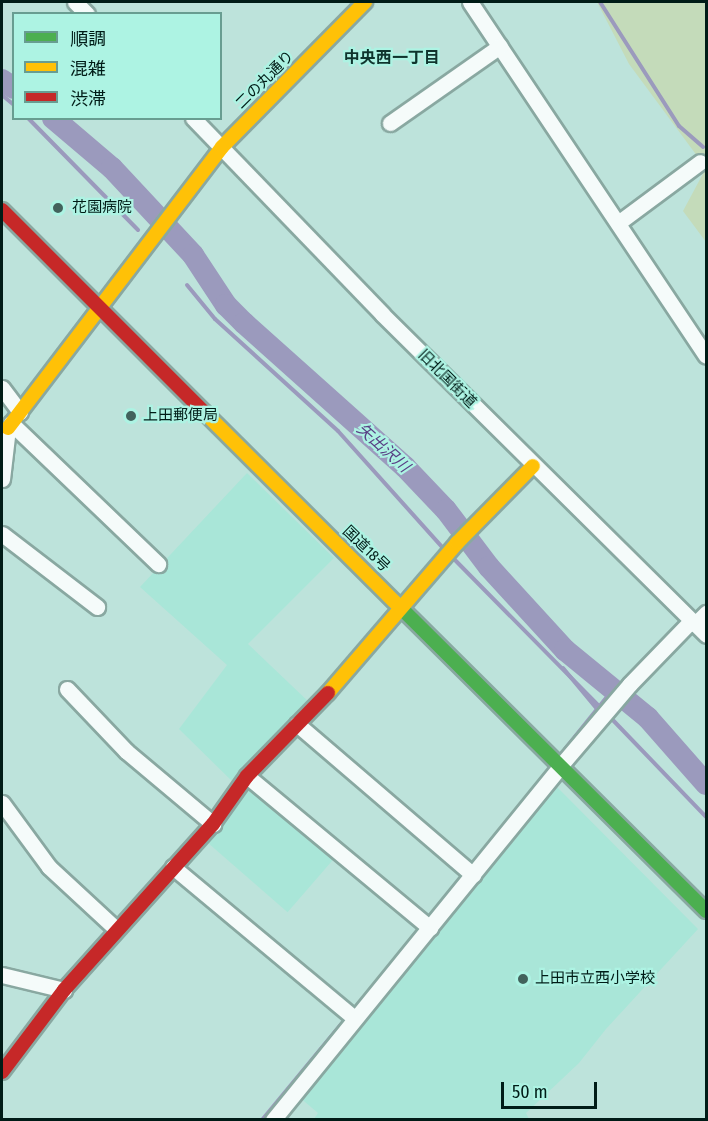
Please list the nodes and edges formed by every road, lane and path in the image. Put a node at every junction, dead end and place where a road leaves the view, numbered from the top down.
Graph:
1 (365, 2) edge
2 (470, 2) edge
3 (500, 46) junction
4 (195, 120) edge
5 (390, 123) dead end
6 (222, 147) junction
7 (700, 162) dead end
8 (2, 210) edge
9 (618, 223) junction
10 (98, 307) junction
11 (706, 356) edge
12 (2, 388) edge
13 (10, 424) edge
14 (533, 466) junction
15 (2, 478) edge
16 (2, 534) edge
17 (158, 564) dead end
18 (400, 606) junction
19 (97, 607) dead end
20 (706, 613) edge
21 (693, 622) junction
22 (706, 635) edge
23 (67, 689) dead end
24 (297, 724) junction
25 (561, 765) junction
26 (247, 777) junction
27 (2, 803) edge
28 (213, 824) junction
29 (173, 867) junction
30 (473, 875) junction
31 (706, 911) edge
32 (430, 928) junction
33 (116, 929) junction
34 (2, 975) edge
35 (64, 990) junction
36 (354, 1018) junction
37 (2, 1072) edge
38 (273, 1119) edge

1 - 6 main road, 二の丸通り
2 - 3 street
3 - 5 street
3 - 9 street
4 - 6 street, 旧北国街道
6 - 10 main road, 二の丸通り
6 - 14 street, 旧北国街道
7 - 9 street
8 - 10 main road, 国道18号
9 - 11 street
10 - 13 main road
10 - 18 main road, 国道18号
12 - 13 street
13 - 15 street
13 - 17 street
14 - 18 main road
14 - 21 street, 旧北国街道
16 - 19 street
18 - 24 main road
18 - 25 main road, 国道18号
20 - 21 street
21 - 22 street, 旧北国街道
21 - 25 street
23 - 28 street
24 - 26 main road
24 - 30 street
25 - 30 street
25 - 31 main road, 国道18号
26 - 28 main road
26 - 32 street
27 - 33 street
28 - 29 main road
29 - 33 main road
29 - 36 street
30 - 32 street
32 - 36 street
33 - 35 main road
34 - 35 street
35 - 37 main road
36 - 38 street

